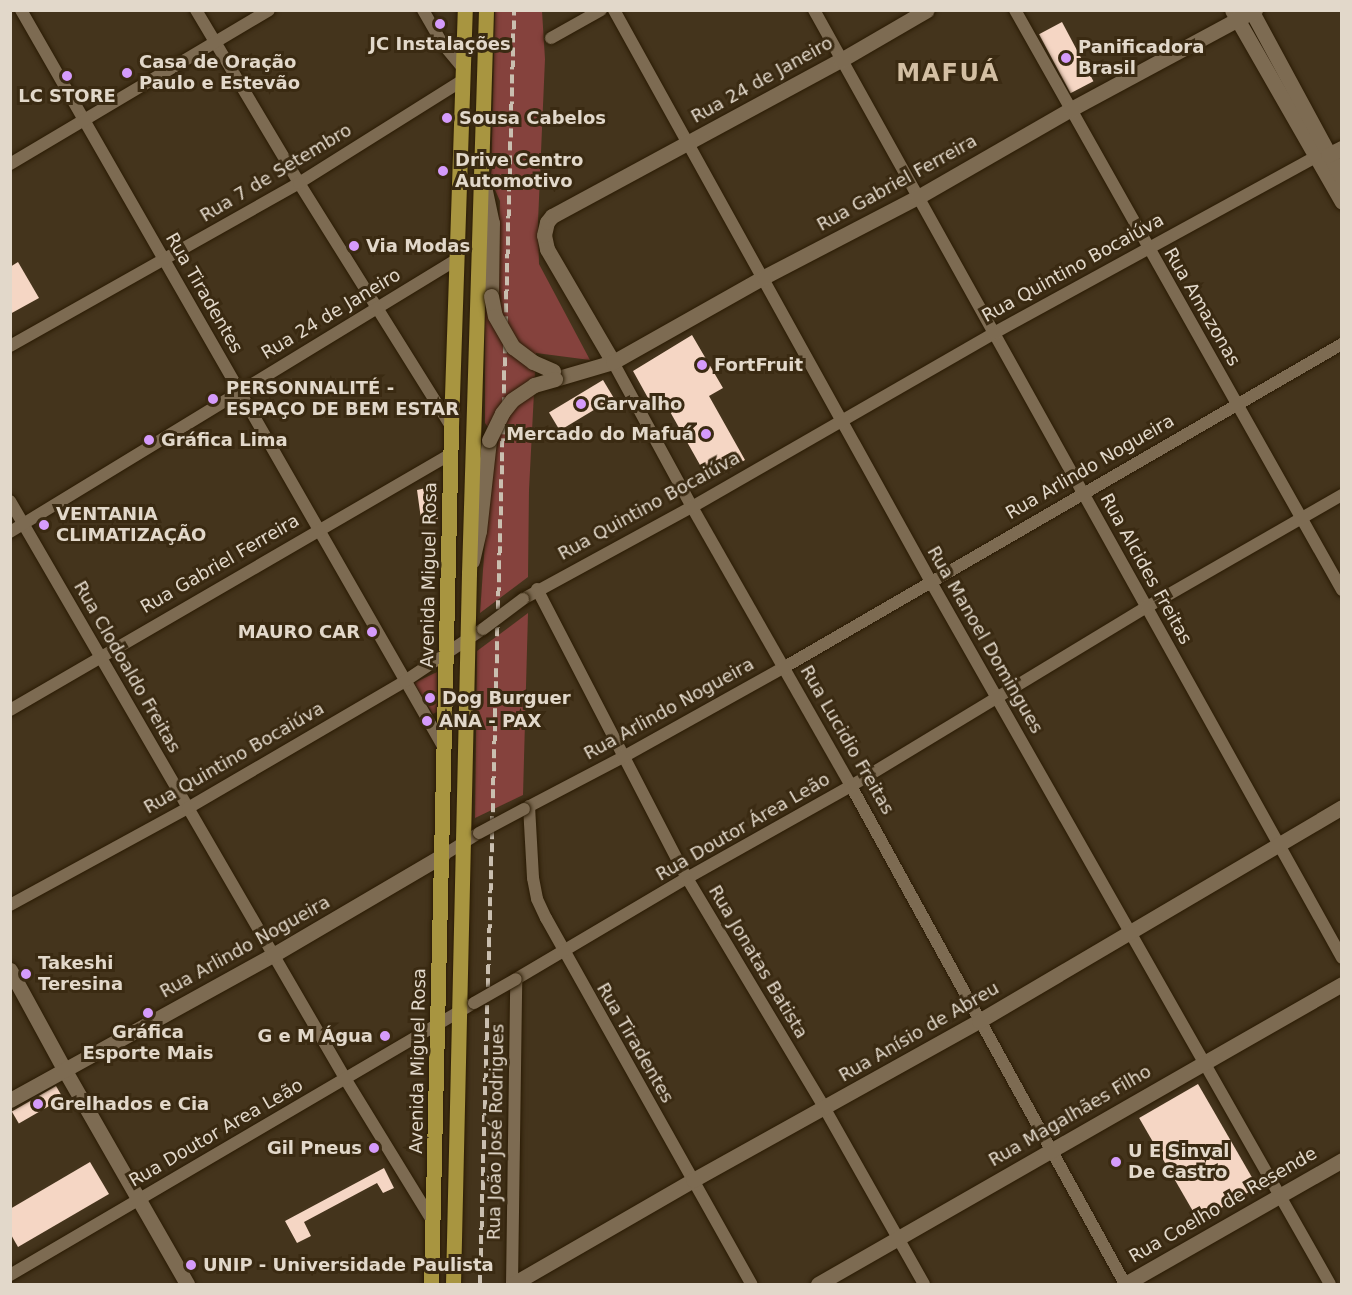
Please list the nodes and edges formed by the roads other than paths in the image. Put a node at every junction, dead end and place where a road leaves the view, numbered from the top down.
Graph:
1 (21, 10) edge
2 (196, 10) edge
3 (269, 10) edge
4 (423, 10) edge
5 (465, 10) edge
6 (486, 10) edge
7 (601, 10) edge
8 (614, 10) edge
9 (814, 10) edge
10 (927, 10) edge
11 (1016, 10) edge
12 (1253, 11) edge
13 (1235, 15) edge
14 (551, 38) dead end
15 (215, 44) junction
16 (841, 60) junction
17 (463, 74) junction
18 (1071, 109) junction
19 (84, 121) junction
20 (689, 142) junction
21 (1329, 153) edge
22 (10, 164) edge
23 (481, 173) junction
24 (1341, 178) edge
25 (299, 183) junction
26 (918, 196) junction
27 (1341, 202) edge
28 (552, 216) joint
29 (1148, 249) junction
30 (164, 259) junction
31 (456, 260) junction
32 (764, 277) junction
33 (379, 309) junction
34 (994, 333) junction
35 (1341, 344) edge
36 (10, 346) edge
37 (613, 362) junction
38 (559, 375) junction
39 (239, 391) junction
40 (1238, 405) junction
41 (842, 421) junction
42 (451, 426) junction
43 (451, 454) junction
44 (1083, 492) junction
45 (1341, 495) edge
46 (10, 501) edge
47 (692, 507) junction
48 (1301, 518) junction
49 (24, 525) junction
50 (318, 529) junction
51 (10, 532) edge
52 (469, 573) junction
53 (931, 582) junction
54 (537, 589) junction
55 (1341, 590) edge
56 (1147, 607) junction
57 (467, 639) junction
58 (447, 654) junction
59 (100, 657) junction
60 (783, 668) junction
61 (405, 681) junction
62 (998, 696) junction
63 (10, 710) edge
64 (444, 749) junction
65 (623, 757) junction
66 (851, 786) junction
67 (527, 807) junction
68 (1341, 807) edge
69 (188, 808) junction
70 (463, 843) junction
71 (1277, 844) junction
72 (442, 856) junction
73 (687, 878) junction
74 (10, 905) edge
75 (1130, 933) junction
76 (562, 952) junction
77 (273, 955) junction
78 (1341, 958) edge
79 (10, 970) edge
80 (516, 979) junction
81 (1341, 984) edge
82 (460, 1012) junction
83 (979, 1021) junction
84 (439, 1022) junction
85 (1202, 1063) junction
86 (64, 1069) junction
87 (346, 1080) junction
88 (10, 1100) edge
89 (825, 1109) junction
90 (1052, 1150) junction
91 (1341, 1160) edge
92 (693, 1180) junction
93 (1278, 1196) junction
94 (138, 1199) junction
95 (433, 1222) junction
96 (897, 1237) junction
97 (10, 1275) edge
98 (187, 1284) edge
99 (431, 1284) edge
100 (453, 1284) edge
101 (512, 1284) edge
102 (752, 1284) edge
103 (818, 1284) edge
104 (924, 1284) edge
105 (1125, 1284) edge
106 (1329, 1284) edge

1 - 19 street, Rua Tiradentes
2 - 15 street
3 - 15 street
4 - 17 street
5 - 17 main road, Avenida Miguel Rosa
6 - 23 main road
7 - 14 street
8 - 20 street, Rua Manoel Domingues
9 - 16 street, Rua Alcides Freitas
10 - 16 main road, Rua 24 de Janeiro
11 - 18 street, Rua Amazonas
12 - 13 main road, Rua Gabriel Ferreira
12 - 21 main road
13 - 18 main road, Rua Gabriel Ferreira
13 - 21 main road
15 - 19 street
15 - 25 street
16 - 20 main road, Rua 24 de Janeiro
16 - 26 street, Rua Alcides Freitas
17 - 25 street, Rua 7 de Setembro
17 - 31 main road, Avenida Miguel Rosa
18 - 26 main road, Rua Gabriel Ferreira
18 - 29 street, Rua Amazonas
19 - 22 street
19 - 30 street, Rua Tiradentes
20 - 28 main road, Rua 24 de Janeiro
20 - 32 street, Rua Manoel Domingues
21 - 24 main road
21 - 27 main road
21 - 29 street, Rua Quintino Bocaiúva
23 - 38 main road, bridge
23 - 52 main road
25 - 30 street, Rua 7 de Setembro
25 - 33 street
26 - 32 main road, Rua Gabriel Ferreira
26 - 34 street, Rua Alcides Freitas
28 - 37 main road, Rua Lucidio Freitas
29 - 34 street, Rua Quintino Bocaiúva
29 - 40 street, Rua Amazonas
30 - 36 street, Rua 7 de Setembro
30 - 39 street, Rua Tiradentes
31 - 33 street, Rua 24 de Janeiro
31 - 42 main road, Avenida Miguel Rosa
32 - 37 main road, Rua Gabriel Ferreira
32 - 41 street, Rua Manoel Domingues
33 - 39 street, Rua 24 de Janeiro
33 - 42 street
34 - 41 street, Rua Quintino Bocaiúva
34 - 44 street, Rua Alcides Freitas
35 - 40 street, Rua Arlindo Nogueira
37 - 38 main road, Rua Gabriel Ferreira
37 - 47 street, Rua Lucidio Freitas
38 - 52 main road, Rua Gabriel Ferreira, bridge
39 - 49 street, Rua 24 de Janeiro
39 - 50 street, Rua Tiradentes
40 - 44 street, Rua Arlindo Nogueira
40 - 48 street, Rua Amazonas
41 - 47 street, Rua Quintino Bocaiúva
41 - 53 street, Rua Manoel Domingues
42 - 43 main road, Avenida Miguel Rosa
43 - 50 street, Rua Gabriel Ferreira
43 - 58 main road, Avenida Miguel Rosa
44 - 53 street, Rua Arlindo Nogueira
44 - 56 street, Rua Alcides Freitas
45 - 48 street, Rua Doutor Área Leão
46 - 49 street, Rua Clodoaldo Freitas
47 - 54 street, Rua Quintino Bocaiúva
47 - 60 street, Rua Lucidio Freitas
48 - 55 street, Rua Amazonas
48 - 56 street, Rua Doutor Área Leão
49 - 51 street, Rua 24 de Janeiro
49 - 59 street, Rua Clodoaldo Freitas
50 - 59 street, Rua Gabriel Ferreira
50 - 61 street, Rua Tiradentes
52 - 57 main road
53 - 60 street, Rua Arlindo Nogueira
53 - 62 street, Rua Manoel Domingues
54 - 57 street, Rua Quintino Bocaiúva, bridge
54 - 65 street, Rua Jonatas Batista
56 - 62 street, Rua Doutor Área Leão
56 - 71 street, Rua Alcides Freitas
57 - 58 street, Rua Quintino Bocaiúva
57 - 70 main road
58 - 61 street, Rua Quintino Bocaiúva
58 - 64 main road, Avenida Miguel Rosa
59 - 63 street, Rua Gabriel Ferreira
59 - 69 street, Rua Clodoaldo Freitas
60 - 65 street, Rua Arlindo Nogueira
60 - 66 street, Rua Lucidio Freitas
61 - 64 street, Rua Tiradentes
61 - 69 street, Rua Quintino Bocaiúva
62 - 66 street, Rua Doutor Área Leão
62 - 75 street, Rua Manoel Domingues
64 - 72 main road, Avenida Miguel Rosa
65 - 67 street, Rua Arlindo Nogueira
65 - 73 street, Rua Jonatas Batista
66 - 73 street, Rua Doutor Área Leão
66 - 83 street, Rua Lucidio Freitas
67 - 70 street, Rua Arlindo Nogueira, bridge
67 - 76 street, Rua Tiradentes
68 - 71 main road, Rua Anísio de Abreu
69 - 74 street, Rua Quintino Bocaiúva
69 - 77 street, Rua Clodoaldo Freitas
70 - 72 street, Rua Arlindo Nogueira
70 - 82 main road
71 - 75 main road, Rua Anísio de Abreu
71 - 78 street, Rua Alcides Freitas
72 - 77 main road, Rua Arlindo Nogueira
72 - 84 main road, Avenida Miguel Rosa
73 - 76 street, Rua Doutor Área Leão
73 - 89 street, Rua Jonatas Batista
75 - 83 main road, Rua Anísio de Abreu
75 - 85 street, Rua Manoel Domingues
76 - 80 street, Rua Doutor Área Leão
76 - 92 street, Rua Tiradentes
77 - 86 main road, Rua Arlindo Nogueira
77 - 87 street, Rua Clodoaldo Freitas
79 - 86 main road
80 - 82 street, Rua Doutor Área Leão, bridge
80 - 101 street, Rua João José Rodrigues
81 - 85 main road, Rua Magalhães Filho
82 - 84 street, Rua Doutor Área Leão
82 - 100 main road
83 - 89 main road, Rua Anísio de Abreu
83 - 90 street, Rua Lucidio Freitas
84 - 87 street, Rua Doutor Area Leão
84 - 95 main road, Avenida Miguel Rosa
85 - 90 main road, Rua Magalhães Filho
85 - 93 street, Rua Manoel Domingues
86 - 88 main road, Rua Arlindo Nogueira
86 - 94 main road
87 - 94 street, Rua Doutor Area Leão
87 - 95 street, Rua Clodoaldo Freitas
89 - 92 main road, Rua Anísio de Abreu
89 - 96 street, Rua Jonatas Batista
90 - 96 main road, Rua Magalhães Filho
90 - 105 street, Rua Lucidio Freitas
91 - 93 main road, Rua Coelho de Resende
92 - 101 main road, Rua Anísio de Abreu
92 - 102 street, Rua Tiradentes
93 - 105 main road, Rua Coelho de Resende
93 - 106 street, Rua Manoel Domingues
94 - 97 street, Rua Doutor Area Leão
94 - 98 main road
95 - 99 main road, Avenida Miguel Rosa
96 - 103 main road, Rua Magalhães Filho
96 - 104 street, Rua Jonatas Batista

